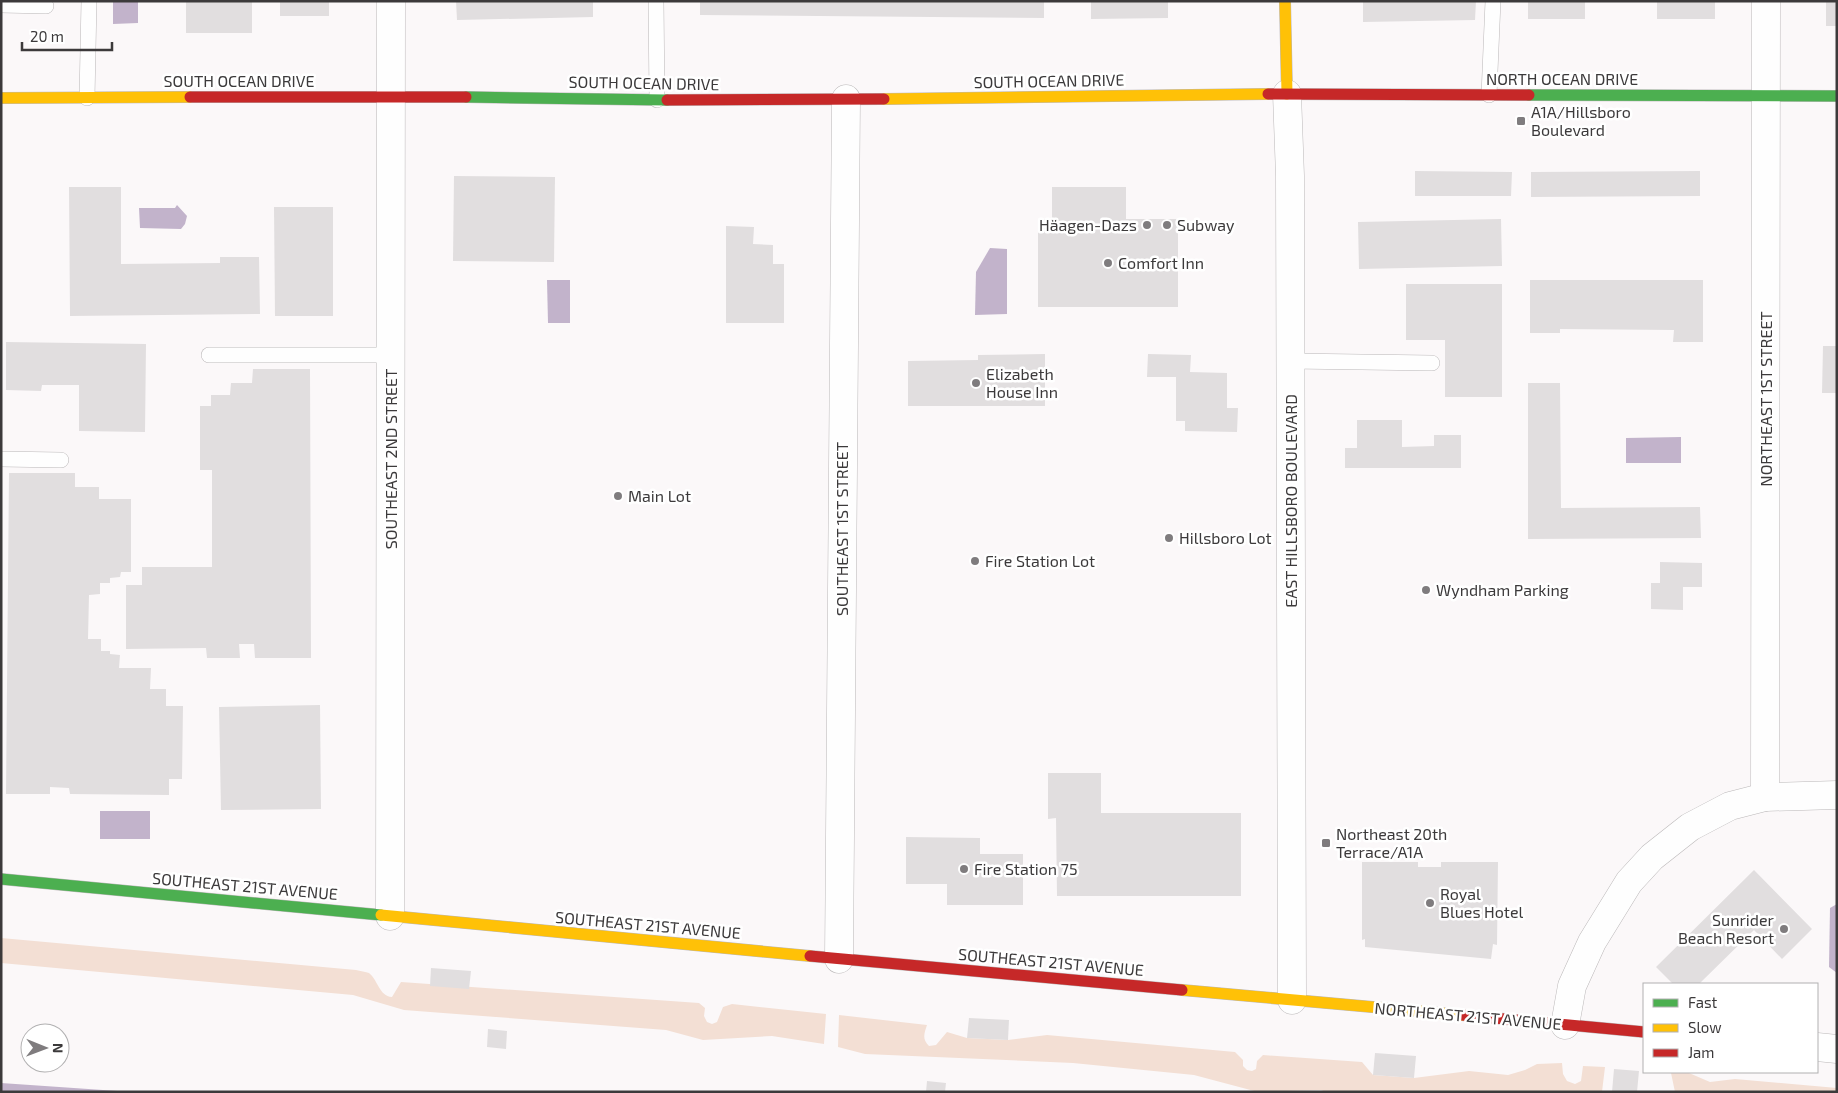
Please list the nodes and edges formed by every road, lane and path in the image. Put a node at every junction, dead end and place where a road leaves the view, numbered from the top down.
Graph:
1 (89, 1) edge
2 (391, 1) edge
3 (656, 1) edge
4 (1285, 1) edge
5 (1493, 1) edge
6 (1766, 1) edge
7 (1, 6) edge
8 (46, 6) dead end
9 (1287, 94) junction
10 (1489, 95) junction
11 (392, 96) junction
12 (1767, 96) junction
13 (1837, 96) edge
14 (1, 98) edge
15 (87, 98) junction
16 (846, 99) junction
17 (657, 100) junction
18 (209, 355) dead end
19 (391, 355) junction
20 (1291, 361) junction
21 (1432, 363) dead end
22 (1, 459) edge
23 (61, 460) dead end
24 (1837, 795) edge
25 (1765, 797) junction
26 (1, 879) edge
27 (390, 916) junction
28 (839, 959) junction
29 (1292, 1000) junction
30 (1565, 1025) junction
31 (1643, 1032) edge
32 (1818, 1047) edge
33 (1837, 1049) edge

1 - 15 lane
2 - 11 street, SOUTHEAST 2ND STREET
3 - 17 lane
4 - 9 main road, EAST HILLSBORO BOULEVARD
5 - 10 lane
6 - 12 street, NORTHEAST 1ST STREET
7 - 8 lane
9 - 10 main road, NORTH OCEAN DRIVE
9 - 16 main road, SOUTH OCEAN DRIVE
9 - 20 street, EAST HILLSBORO BOULEVARD
10 - 12 main road, NORTH OCEAN DRIVE
11 - 15 main road, SOUTH OCEAN DRIVE
11 - 17 main road, SOUTH OCEAN DRIVE
11 - 19 street, SOUTHEAST 2ND STREET
12 - 13 main road, NORTH OCEAN DRIVE
12 - 25 street, NORTHEAST 1ST STREET
14 - 15 main road, SOUTH OCEAN DRIVE
16 - 17 main road, SOUTH OCEAN DRIVE
16 - 28 street, SOUTHEAST 1ST STREET
18 - 19 lane
19 - 27 street, SOUTHEAST 2ND STREET
20 - 21 lane
20 - 29 street, EAST HILLSBORO BOULEVARD
22 - 23 lane
24 - 25 street
25 - 30 street
26 - 27 main road, SOUTHEAST 21ST AVENUE
27 - 28 main road, SOUTHEAST 21ST AVENUE
28 - 29 main road, SOUTHEAST 21ST AVENUE
29 - 30 main road, NORTHEAST 21ST AVENUE
30 - 31 main road, NORTHEAST 21ST AVENUE
32 - 33 street

